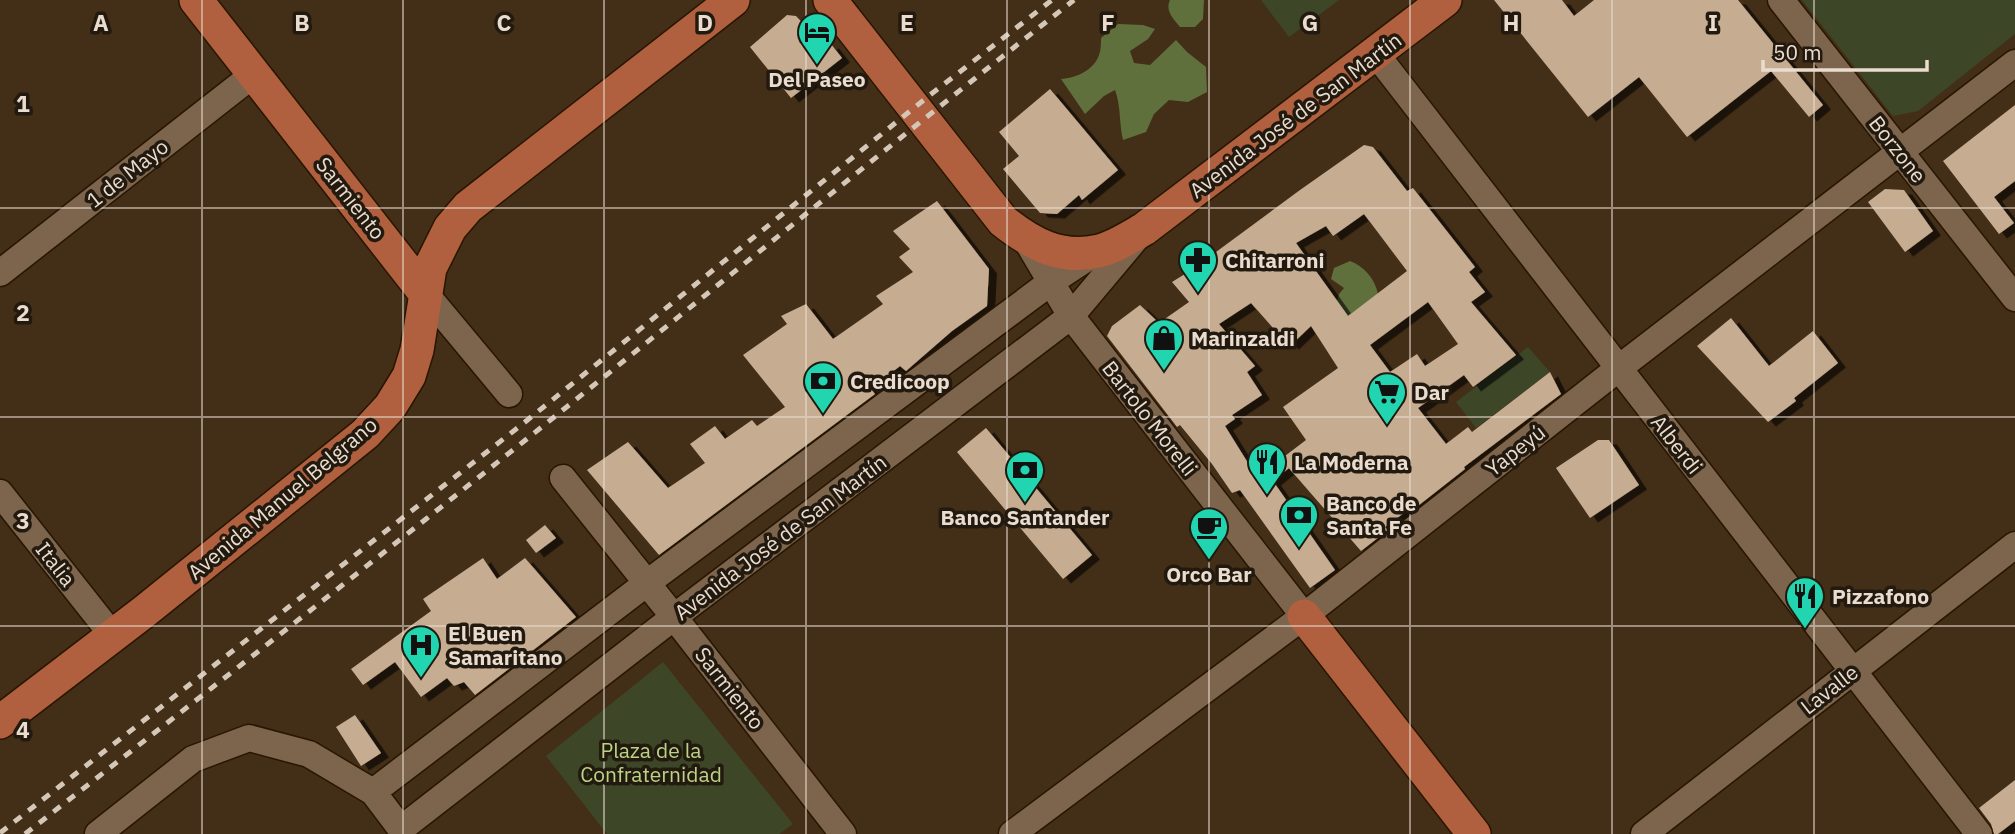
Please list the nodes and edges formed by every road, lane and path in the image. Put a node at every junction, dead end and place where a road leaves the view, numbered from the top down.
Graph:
1 (196, 0) edge
2 (733, 0) edge
3 (830, 0) edge
4 (1445, 0) edge
5 (1780, 0) edge
6 (1376, 54) junction
7 (2015, 63) edge
8 (254, 74) junction
9 (1900, 152) junction
10 (1144, 229) junction
11 (1025, 238) junction
12 (1100, 251) junction
13 (0, 273) edge
14 (1051, 282) junction
15 (425, 293) junction
16 (2015, 298) edge
17 (1071, 316) junction
18 (1619, 368) junction
19 (509, 394) dead end
20 (563, 478) dead end
21 (0, 493) edge
22 (2015, 545) edge
23 (647, 583) junction
24 (1304, 616) junction
25 (674, 617) junction
26 (113, 636) junction
27 (1853, 671) junction
28 (0, 722) edge
29 (373, 792) junction
30 (98, 834) edge
31 (843, 834) edge
32 (1013, 834) edge
33 (1474, 834) edge
34 (1644, 834) edge
35 (1979, 834) edge

1 - 8 main road, Sarmiento
2 - 15 main road, Avenida Manuel Belgrano
3 - 11 main road, Bartolo Morelli
4 - 6 main road, Avenida José de San Martín
5 - 9 street, Borzone
6 - 10 main road, Avenida José de San Martín
6 - 18 street, Alberdi
7 - 9 street, Yapeyú
8 - 13 street, 1 de Mayo
8 - 15 main road, Sarmiento
9 - 16 street, Borzone
9 - 18 street, Yapeyú
10 - 12 main road, Avenida José de San Martín
10 - 17 street, Avenida José de San Martín
11 - 12 main road
11 - 14 street, Bartolo Morelli
12 - 14 street, Avenida José de San Martín
14 - 17 street, Bartolo Morelli
14 - 23 street, Avenida José de San Martín
15 - 19 street, Sarmiento
15 - 26 main road, Avenida Manuel Belgrano
17 - 24 street, Bartolo Morelli
17 - 25 street, Avenida José de San Martín
18 - 24 street, Yapeyú
18 - 27 street, Alberdi
20 - 23 street, Sarmiento
21 - 26 street, Italia
22 - 27 street, Lavalle
23 - 25 street, Sarmiento
23 - 29 street, Avenida José de San Martín
24 - 32 street, Yapeyú
24 - 33 main road, Bartolo Morelli
25 - 29 street, Avenida José de San Martín
25 - 31 street, Sarmiento
26 - 28 main road, Avenida Manuel Belgrano
27 - 34 street, Lavalle
27 - 35 street, Alberdi
29 - 30 street

